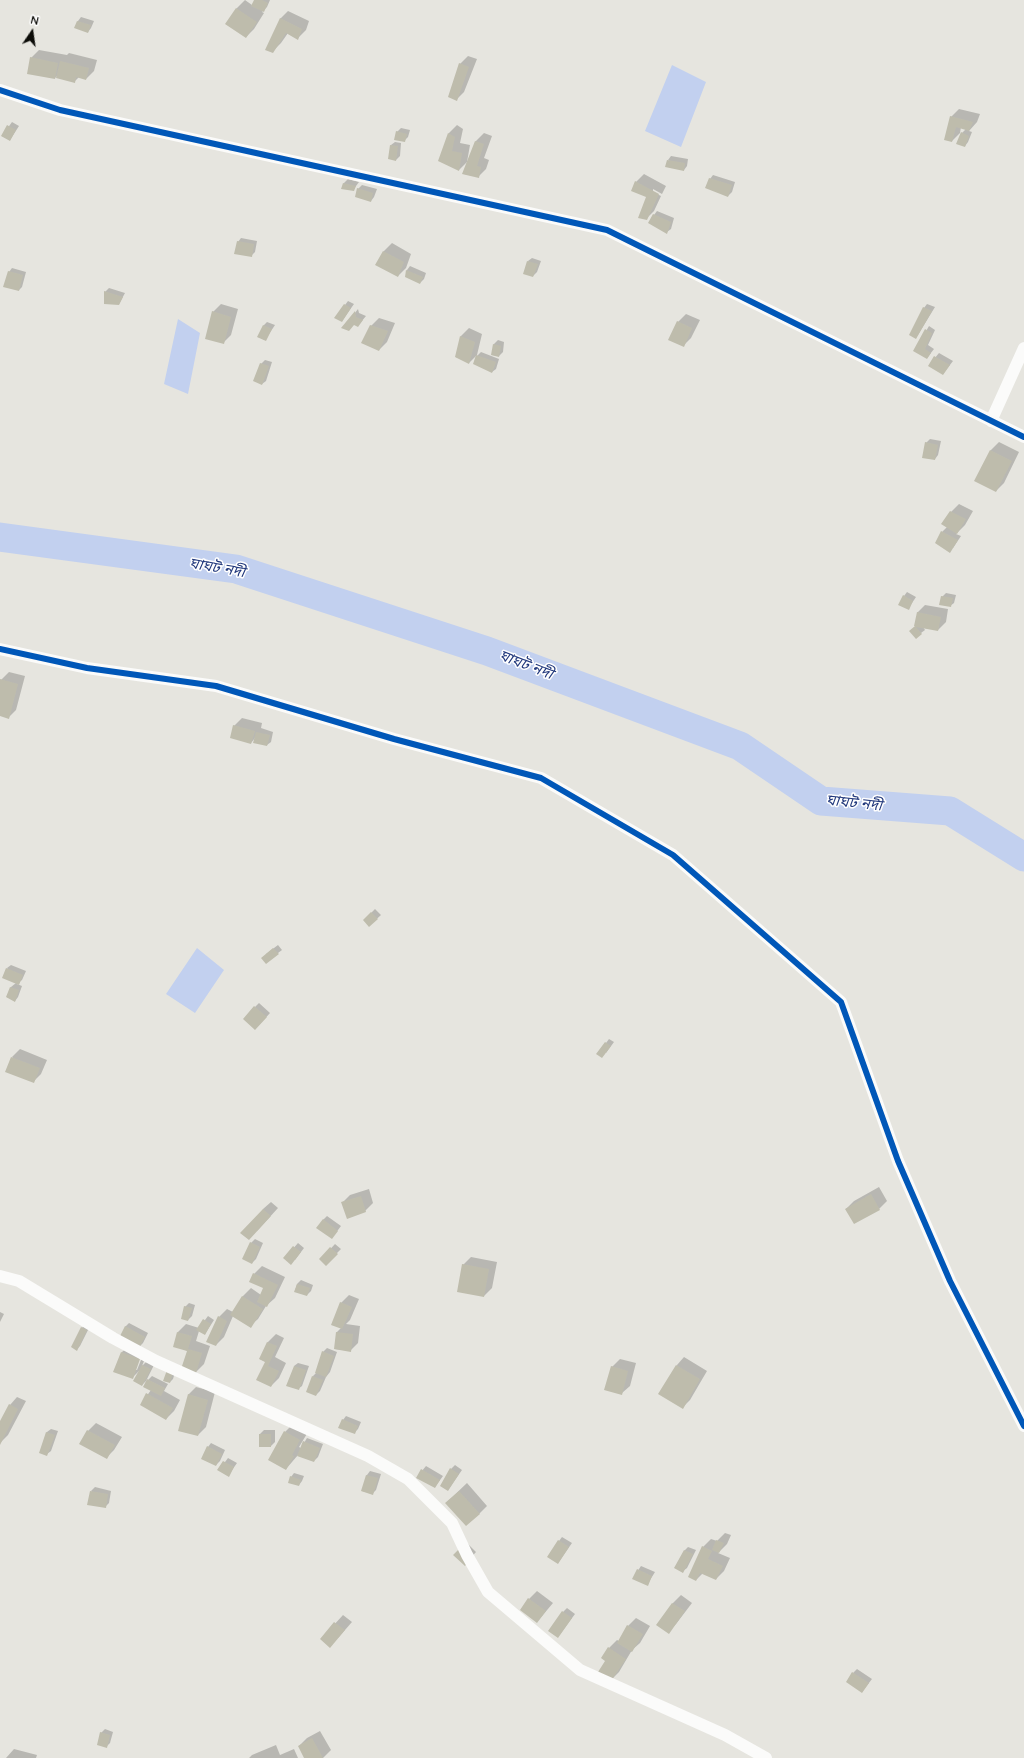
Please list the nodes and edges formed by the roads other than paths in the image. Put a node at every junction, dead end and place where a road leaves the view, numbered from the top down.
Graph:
1 (0, 90) edge
2 (1024, 348) edge
3 (991, 421) junction
4 (1024, 437) edge
5 (0, 649) edge
6 (0, 1276) edge
7 (1024, 1426) edge
8 (766, 1758) edge

1 - 3 street
2 - 3 street
3 - 4 street
5 - 7 street
6 - 8 street

